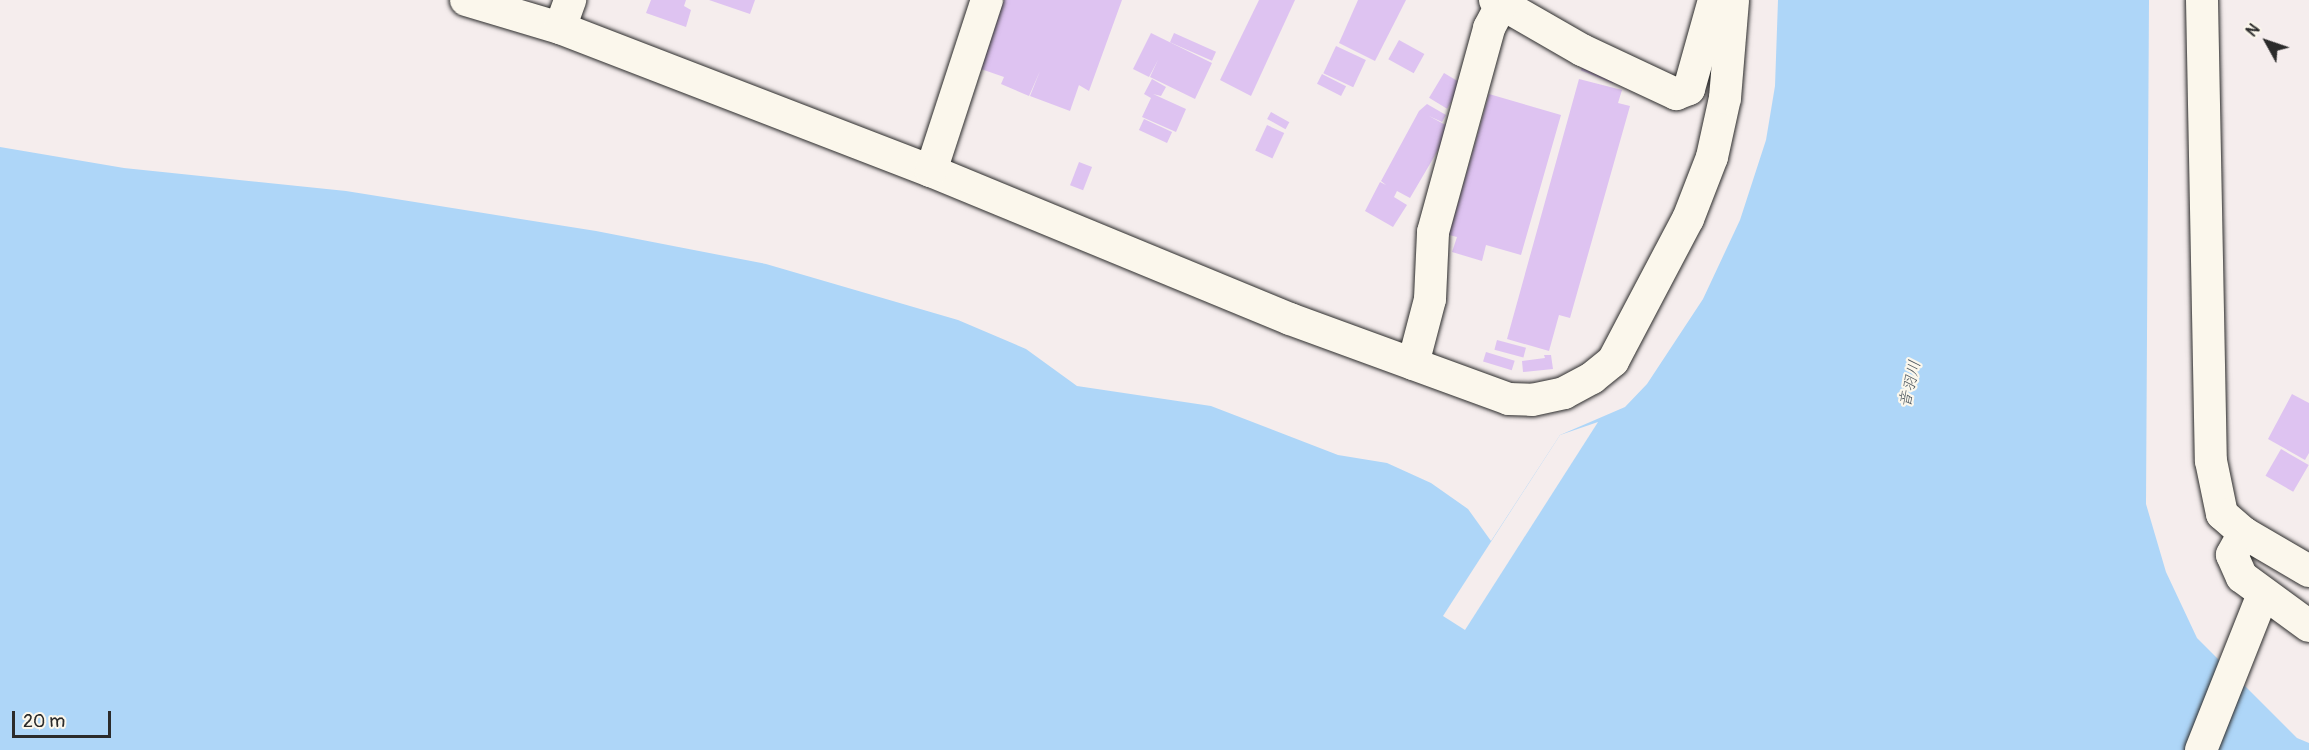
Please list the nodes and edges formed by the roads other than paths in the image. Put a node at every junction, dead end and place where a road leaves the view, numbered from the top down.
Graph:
1 (466, 0) edge
2 (987, 0) edge
3 (1714, 0) edge
4 (1733, 0) edge
5 (2202, 0) edge
6 (1499, 2) edge
7 (565, 14) edge
8 (931, 171) junction
9 (1413, 364) junction
10 (2244, 533) junction
11 (2309, 571) edge
12 (2263, 594) junction
13 (2309, 626) edge
14 (2202, 750) edge

1 - 7 street
2 - 8 street
3 - 6 street
4 - 9 street
5 - 10 street
6 - 9 street
7 - 8 street
8 - 9 street
10 - 11 street
10 - 12 street
12 - 13 street
12 - 14 street

